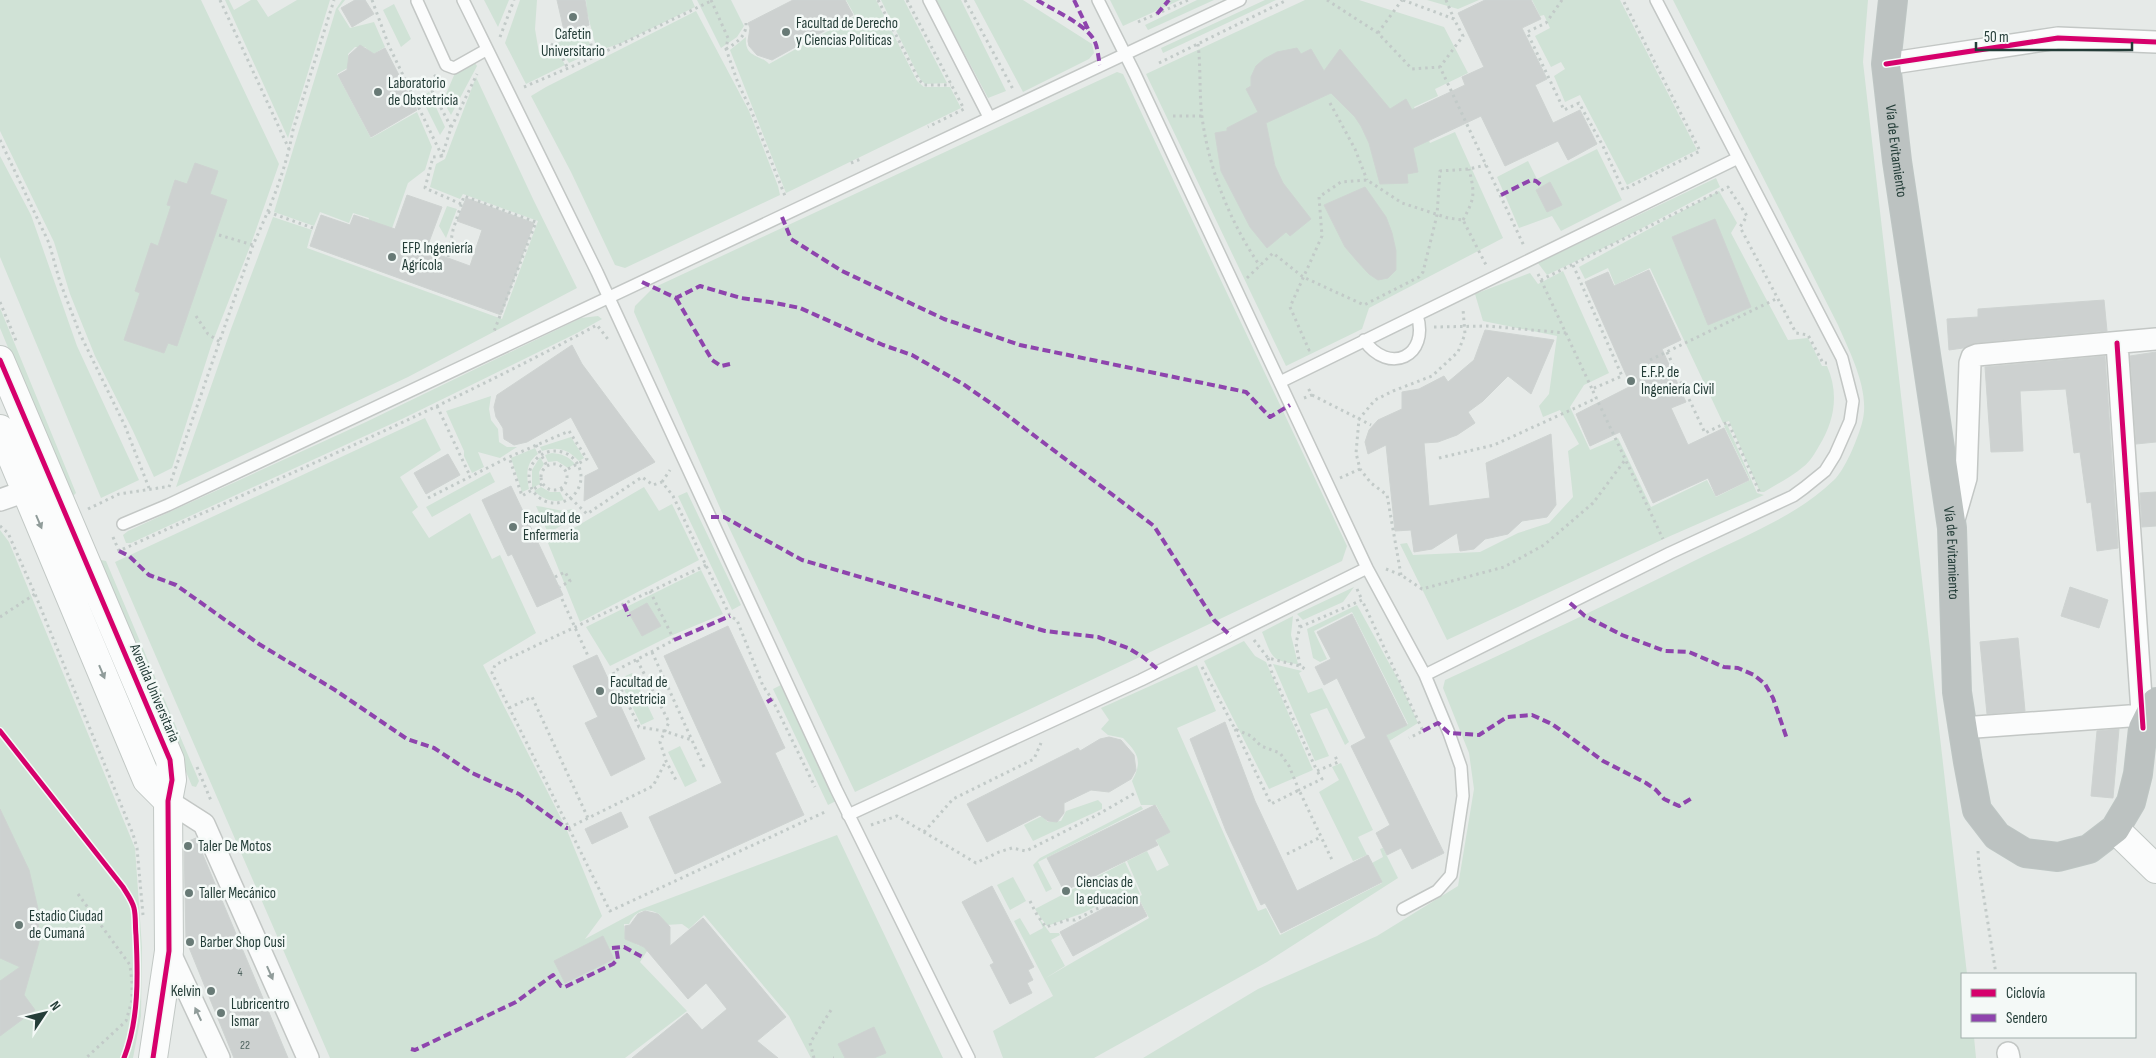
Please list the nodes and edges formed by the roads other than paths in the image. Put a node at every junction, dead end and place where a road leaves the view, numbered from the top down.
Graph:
1 (463, 0) edge
2 (929, 0) edge
3 (1098, 0) edge
4 (1240, 0) edge
5 (1656, 0) edge
6 (1893, 0) edge
7 (417, 2) dead end
8 (2156, 42) edge
9 (481, 52) junction
10 (1125, 54) junction
11 (1886, 64) junction
12 (989, 117) junction
13 (1738, 158) junction
14 (608, 298) junction
15 (1417, 315) junction
16 (2156, 339) edge
17 (1364, 340) junction
18 (2118, 343) junction
19 (0, 360) edge
20 (1280, 382) junction
21 (0, 429) edge
22 (52, 482) junction
23 (26, 490) junction
24 (0, 500) edge
25 (123, 524) dead end
26 (1952, 528) junction
27 (1367, 568) junction
28 (1425, 675) junction
29 (2147, 715) edge
30 (1962, 728) junction
31 (168, 801) junction
32 (848, 815) junction
33 (2114, 829) junction
34 (2156, 869) edge
35 (1403, 909) dead end
36 (169, 952) junction
37 (153, 1058) edge
38 (219, 1058) edge
39 (308, 1058) edge
40 (970, 1058) edge

1 - 9 lane
2 - 12 lane
3 - 10 lane
4 - 10 lane
5 - 13 lane
6 - 11 highway, Vía de Evitamiento
7 - 9 lane
8 - 11 street
9 - 14 lane
10 - 12 lane
10 - 20 lane
11 - 26 highway, Vía de Evitamiento
12 - 14 lane
13 - 15 lane
13 - 28 lane
14 - 25 lane
14 - 32 lane
15 - 17 lane
15 - 17 lane
16 - 18 street
17 - 20 lane
18 - 26 street
18 - 29 street
19 - 22 street, Avenida Universitaria
20 - 27 lane
21 - 23 street
22 - 23 street
22 - 31 street, Avenida Universitaria
23 - 24 street
23 -> 31 street
26 - 30 highway, Vía de Evitamiento
27 - 28 lane
27 - 32 lane
28 - 35 lane
29 - 30 street
29 - 33 highway, Vía de Evitamiento
30 - 33 highway, Vía de Evitamiento
31 - 36 street, Avenida Universitaria
31 -> 39 street
32 - 40 lane
33 - 34 street
36 - 37 street, Avenida Universitaria
38 -> 36 street

